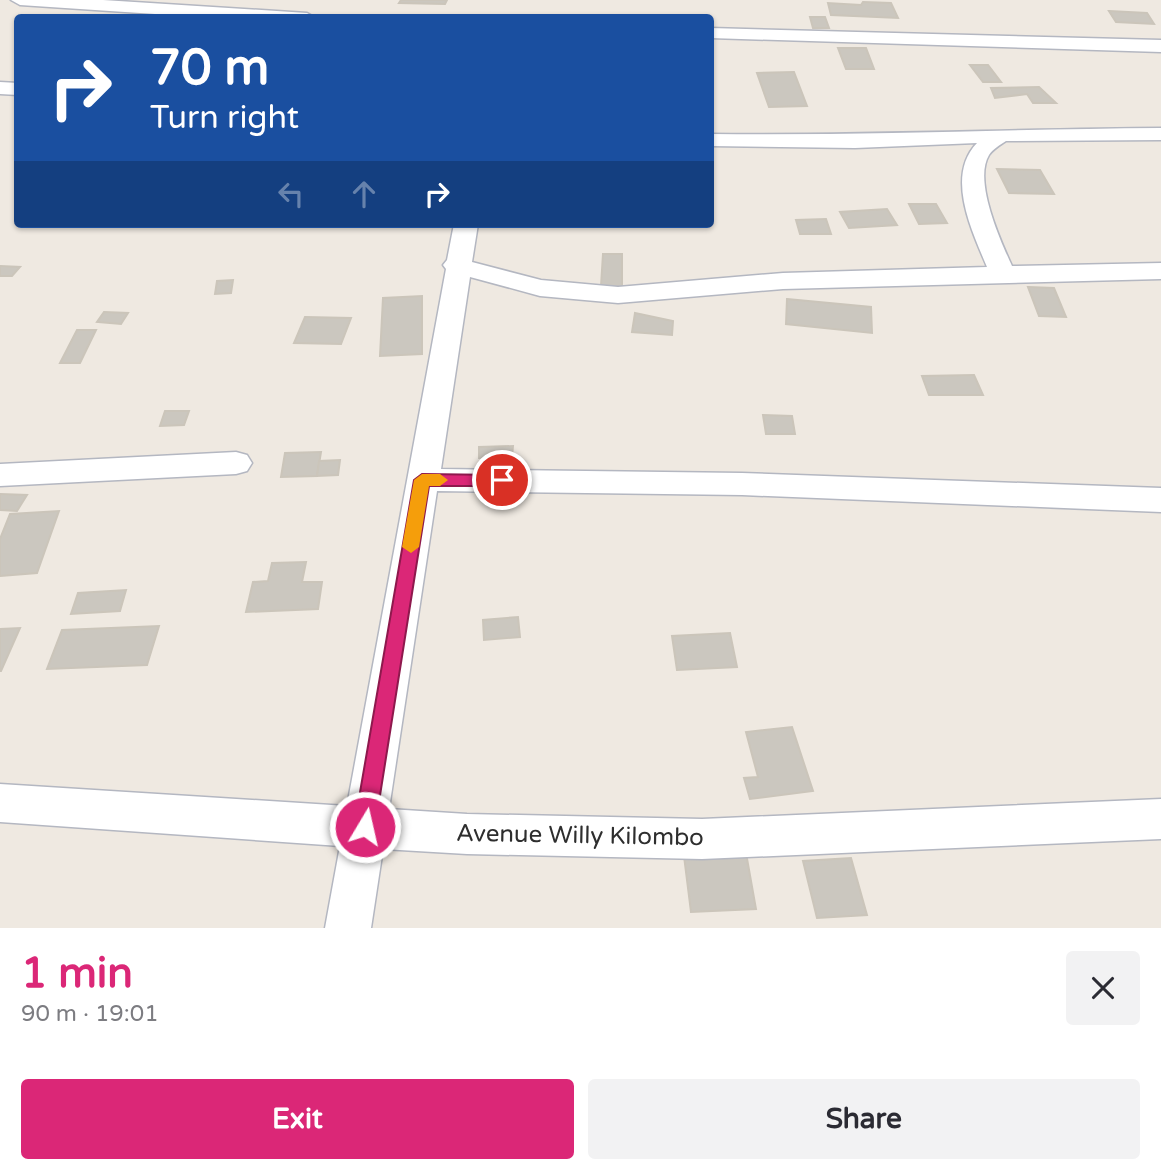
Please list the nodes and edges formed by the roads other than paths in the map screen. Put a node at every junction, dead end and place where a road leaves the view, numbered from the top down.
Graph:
1 (20, 0) edge
2 (243, 14) edge
3 (714, 33) edge
4 (1161, 46) edge
5 (1001, 135) junction
6 (1160, 136) edge
7 (714, 140) edge
8 (465, 228) edge
9 (456, 265) junction
10 (1161, 271) edge
11 (1003, 274) junction
12 (236, 463) dead end
13 (0, 475) edge
14 (422, 480) junction
15 (1161, 500) edge
16 (0, 803) edge
17 (1161, 819) edge
18 (365, 827) junction
19 (348, 928) edge

1 - 2 street
3 - 4 street
5 - 6 street
5 - 7 street
5 - 11 street
8 - 9 street
9 - 11 street
9 - 14 street
10 - 11 street
12 - 13 street
14 - 15 street
14 - 18 street
16 - 18 street, Avenue Willy Kilombo
17 - 18 street, Avenue Willy Kilombo
18 - 19 street

